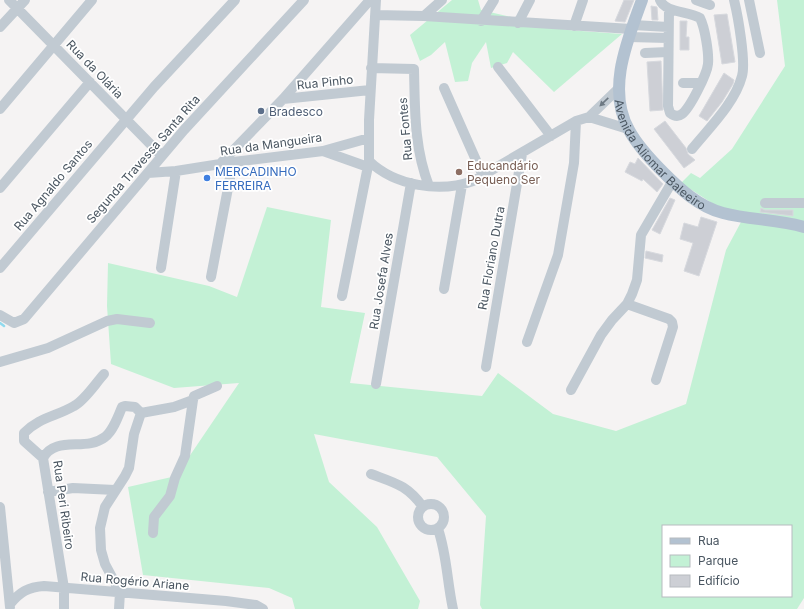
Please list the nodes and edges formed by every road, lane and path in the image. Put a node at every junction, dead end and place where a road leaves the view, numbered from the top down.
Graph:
1 (9, 0) edge
2 (25, 0) edge
3 (92, 0) edge
4 (235, 0) edge
5 (304, 0) edge
6 (370, 0) edge
7 (376, 0) edge
8 (442, 0) edge
9 (494, 0) edge
10 (530, 0) edge
11 (583, 0) edge
12 (642, 0) edge
13 (660, 0) edge
14 (696, 0) edge
15 (734, 0) edge
16 (749, 0) edge
17 (710, 5) dead end
18 (18, 8) junction
19 (669, 8) junction
20 (375, 15) junction
21 (424, 16) junction
22 (481, 21) junction
23 (518, 23) junction
24 (574, 26) junction
25 (0, 27) edge
26 (668, 27) junction
27 (631, 30) junction
28 (668, 38) junction
29 (55, 46) junction
30 (668, 52) junction
31 (645, 53) dead end
32 (760, 53) dead end
33 (498, 67) dead end
34 (371, 68) junction
35 (90, 82) junction
36 (682, 83) dead end
37 (701, 83) junction
38 (444, 88) dead end
39 (619, 88) junction
40 (370, 90) junction
41 (283, 99) junction
42 (0, 109) edge
43 (589, 117) junction
44 (126, 119) junction
45 (576, 121) junction
46 (628, 129) junction
47 (551, 136) junction
48 (369, 138) junction
49 (692, 149) dead end
50 (322, 151) junction
51 (522, 154) junction
52 (162, 156) junction
53 (233, 162) junction
54 (222, 164) junction
55 (369, 164) junction
56 (176, 171) junction
57 (148, 173) junction
58 (483, 176) junction
59 (672, 182) junction
60 (411, 183) junction
61 (462, 185) junction
62 (429, 186) junction
63 (0, 188) edge
64 (765, 203) dead end
65 (804, 203) edge
66 (804, 227) edge
67 (0, 268) edge
68 (161, 268) dead end
69 (211, 277) dead end
70 (444, 289) dead end
71 (342, 296) dead end
72 (627, 304) junction
73 (0, 315) edge
74 (150, 323) dead end
75 (527, 342) dead end
76 (0, 362) edge
77 (486, 367) dead end
78 (104, 374) dead end
79 (656, 380) dead end
80 (376, 384) dead end
81 (217, 386) dead end
82 (571, 390) dead end
83 (193, 400) junction
84 (141, 412) junction
85 (43, 458) junction
86 (371, 474) dead end
87 (114, 490) junction
88 (48, 492) junction
89 (0, 506) edge
90 (423, 506) junction
91 (438, 529) junction
92 (153, 533) dead end
93 (64, 588) junction
94 (120, 592) junction
95 (174, 598) junction
96 (10, 607) edge
97 (64, 609) edge
98 (119, 609) edge
99 (174, 609) edge
100 (263, 609) edge
101 (453, 609) edge

1 - 18 street, Rua da Olária
2 - 18 street
3 - 29 street
4 - 44 street, Rua Agnaldo Santos
5 - 52 street, Segunda Travessa Santa Rita
6 - 41 street
7 - 20 street
8 - 21 street
9 - 22 street
10 - 23 street
11 - 24 street
12 - 27 main road, Avenida Aliomar Baleeiro
13 - 19 street
14 - 17 street
15 - 49 street
16 - 32 street
18 - 25 street
18 - 29 street, Rua da Olária
19 - 26 street
19 - 37 street
20 - 21 street
20 - 34 street
21 - 22 street
22 - 23 street
23 - 24 street
24 - 27 street
26 - 27 street
26 - 28 street
27 - 28 street
27 - 39 main road, Avenida Aliomar Baleeiro
28 - 30 street
29 - 35 street, Rua da Olária
29 - 42 street
30 - 31 street
30 - 37 street
33 - 47 street
34 - 40 street
34 - 62 street, Rua Fontes
35 - 44 street, Rua da Olária
35 - 63 street
36 - 37 street
38 - 58 street
39 -> 43 street
39 - 46 main road, Avenida Aliomar Baleeiro
40 - 41 street, Rua Pinho
40 - 48 street
41 - 54 street
43 - 45 street
43 - 46 street
44 - 52 street, Rua da Olária
44 - 67 street, Rua Agnaldo Santos
45 - 47 street
45 - 75 street
46 - 59 main road, Avenida Aliomar Baleeiro
47 - 51 street
48 - 50 street, Rua da Mangueira
48 - 55 street
50 - 53 street, Rua da Mangueira
50 - 55 street
51 - 58 street
51 - 77 street, Rua Floriano Dutra
52 - 57 street, Segunda Travessa Santa Rita
53 - 54 street, Rua da Mangueira
53 - 69 street
54 - 56 street, Rua da Mangueira
55 - 60 street
55 - 71 street
56 - 57 street, Rua da Mangueira
56 - 68 street
57 - 73 street, Segunda Travessa Santa Rita
58 - 61 street
59 - 66 main road, Avenida Aliomar Baleeiro
59 - 72 street
60 - 62 street
60 - 80 street, Rua Josefa Alves
61 - 62 street
61 - 70 street
64 - 65 street
72 - 79 street
72 - 82 street
74 - 76 street
78 - 85 street
81 - 83 street
83 - 84 street
83 - 92 street
84 - 85 street, Rua Peri Ribeiro
84 - 87 street
85 - 88 street, Rua Peri Ribeiro
86 - 90 street
87 - 88 street
87 - 94 street
88 - 93 street, Rua Peri Ribeiro
89 - 96 street
90 - 91 street
90 - 91 street
91 - 101 street
93 - 94 street, Rua Rogério Ariane
93 - 96 street, Rua Rogério Ariane
93 - 97 street, Rua Peri Ribeiro
94 - 95 street, Rua Rogério Ariane
94 - 98 street
95 - 99 street
95 - 100 street, Rua Rogério Ariane

